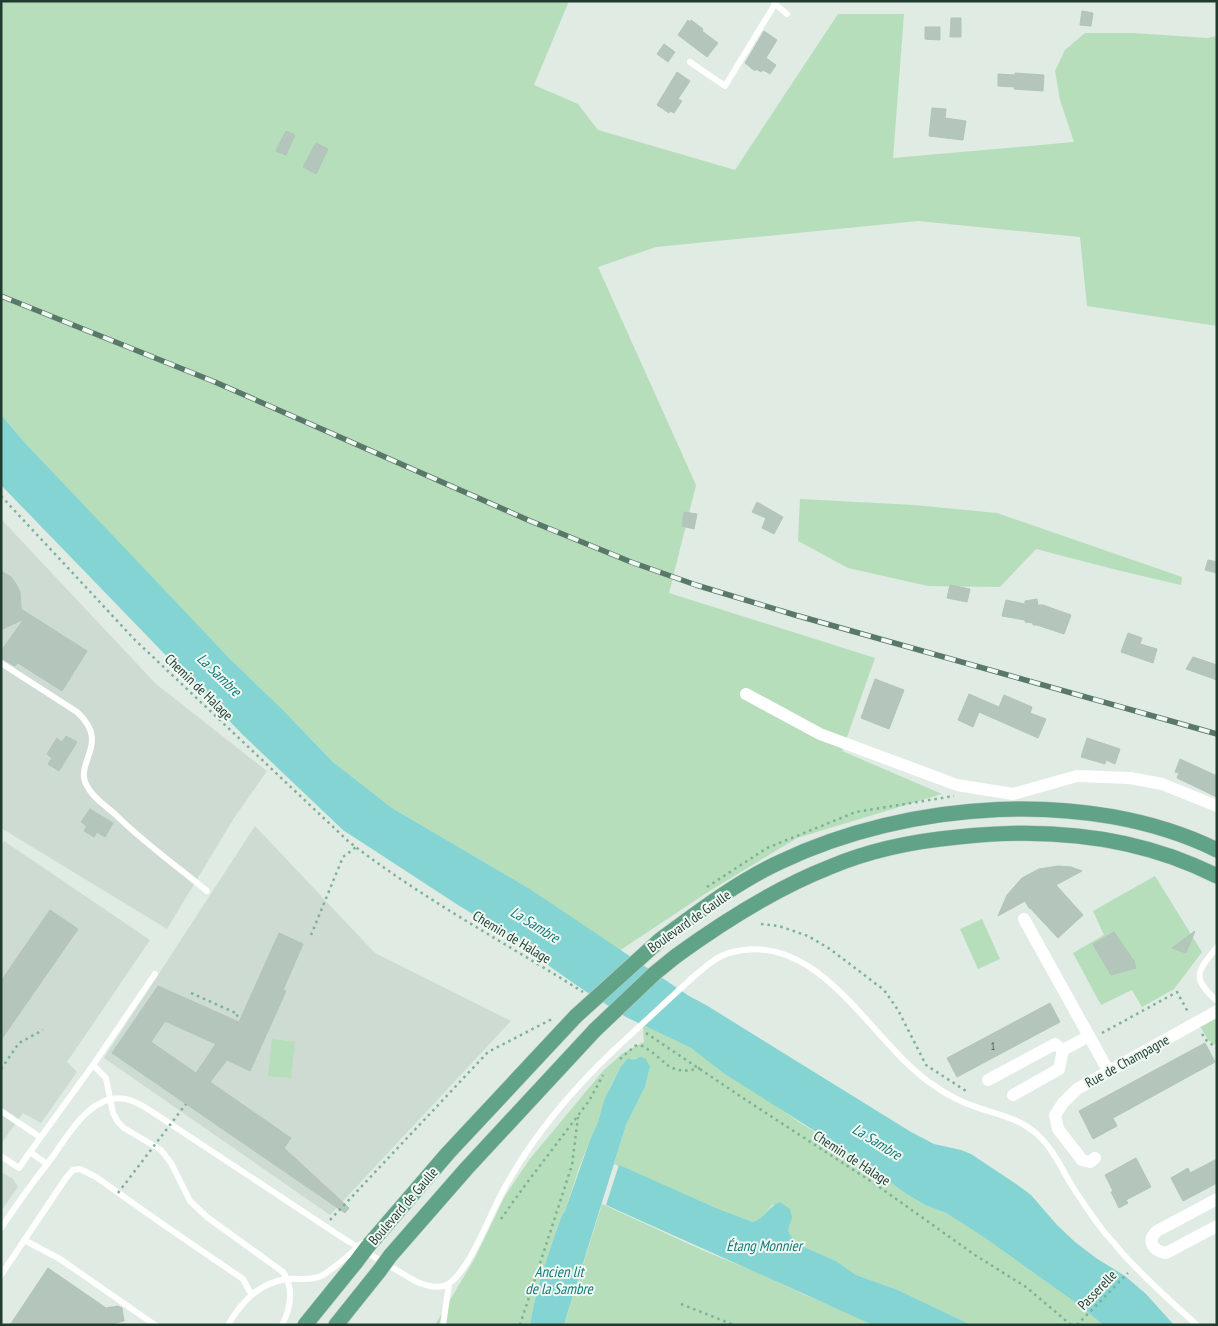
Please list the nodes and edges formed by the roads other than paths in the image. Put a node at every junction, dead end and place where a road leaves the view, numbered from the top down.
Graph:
1 (775, 3) edge
2 (788, 14) dead end
3 (690, 62) dead end
4 (1, 663) edge
5 (746, 694) dead end
6 (1217, 806) edge
7 (1217, 850) edge
8 (1217, 876) edge
9 (207, 891) dead end
10 (1024, 919) dead end
11 (1217, 947) edge
12 (155, 974) dead end
13 (1217, 1001) edge
14 (1217, 1011) edge
15 (1090, 1038) junction
16 (1063, 1050) junction
17 (93, 1065) junction
18 (1109, 1072) junction
19 (988, 1080) dead end
20 (1012, 1095) dead end
21 (111, 1099) junction
22 (1, 1111) edge
23 (40, 1137) junction
24 (30, 1152) junction
25 (1, 1156) edge
26 (1095, 1158) dead end
27 (47, 1164) junction
28 (1217, 1199) edge
29 (1217, 1226) edge
30 (1, 1228) edge
31 (24, 1240) junction
32 (352, 1258) junction
33 (1, 1275) edge
34 (288, 1279) junction
35 (450, 1284) junction
36 (252, 1294) junction
37 (155, 1325) edge
38 (228, 1325) edge
39 (282, 1325) edge
40 (306, 1325) edge
41 (336, 1325) edge
42 (443, 1325) edge
43 (1197, 1325) edge

1 - 2 lane
1 - 3 lane
4 - 9 lane
5 - 6 street
7 - 32 main road, Boulevard de Gaulle, bridge
8 - 41 main road, Boulevard de Gaulle, bridge
10 - 15 street
11 - 13 lane
12 - 17 lane
14 - 18 street, Rue de Champagne
15 - 16 street
15 - 18 street
16 - 19 street
16 - 20 street
17 - 21 lane
17 - 23 lane
18 - 26 street, Rue de Champagne
21 - 27 lane
21 - 34 lane
21 - 35 lane
22 - 23 lane
23 - 24 lane
24 - 25 lane
24 - 27 lane
27 - 30 lane
28 - 29 street
31 - 33 lane
31 - 36 lane
31 - 37 lane
32 - 34 lane
32 - 40 main road, Boulevard de Gaulle
34 - 36 lane
34 - 39 lane
35 - 42 lane
35 - 43 lane, bridge
36 - 38 lane

